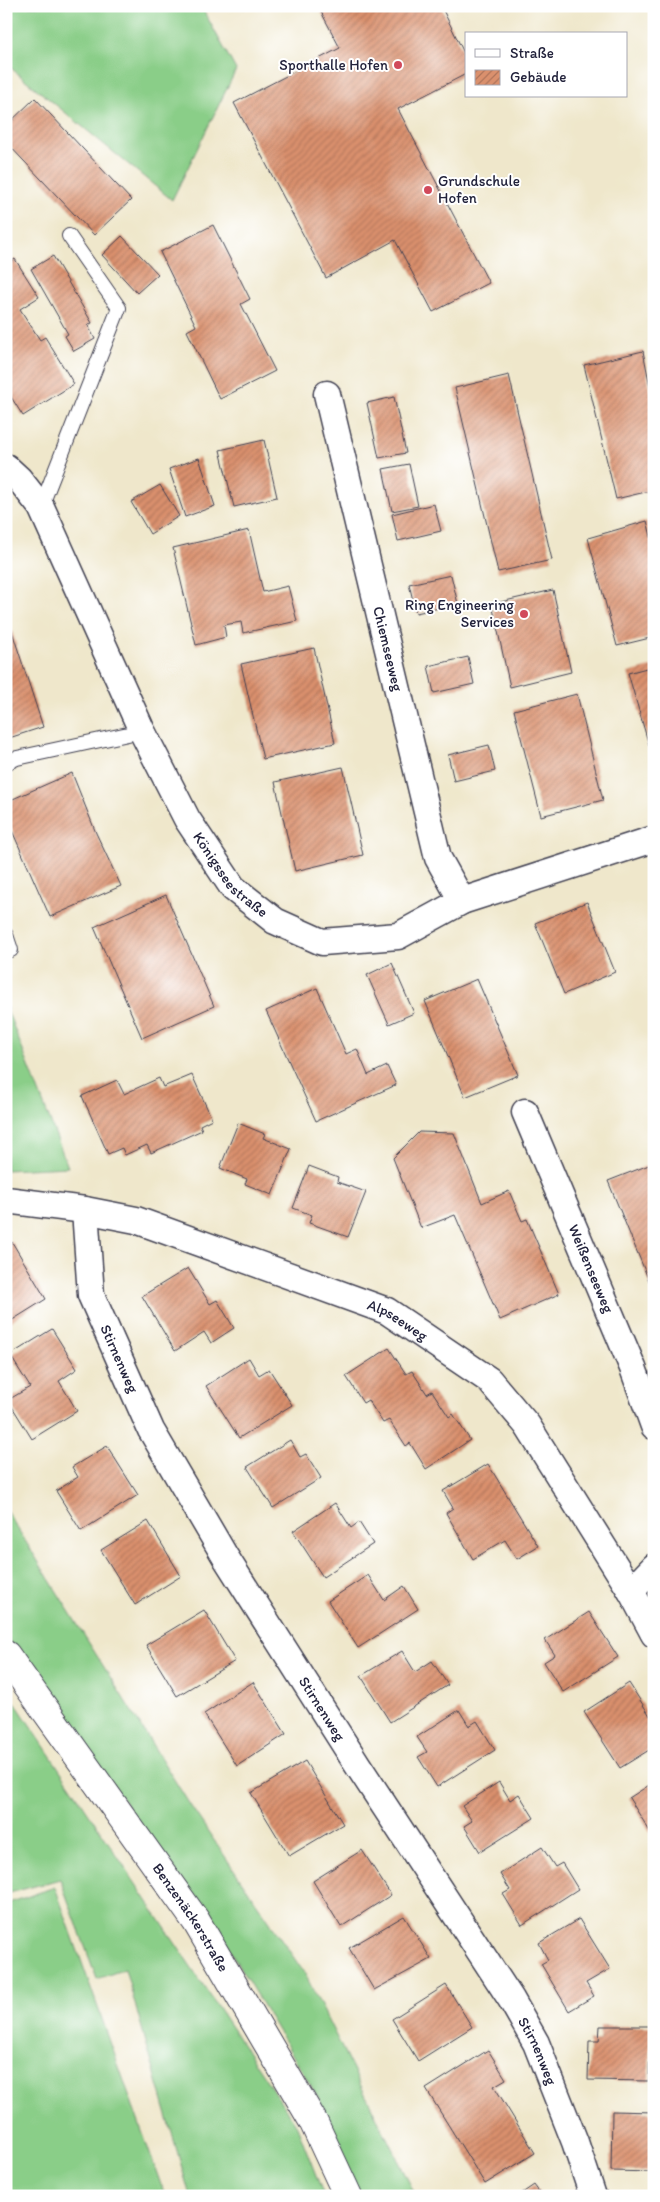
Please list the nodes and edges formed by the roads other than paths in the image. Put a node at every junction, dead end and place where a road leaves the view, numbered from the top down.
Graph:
1 (69, 236) dead end
2 (327, 394) dead end
3 (6, 467) edge
4 (41, 507) junction
5 (142, 731) junction
6 (6, 763) edge
7 (654, 840) edge
8 (462, 901) junction
9 (6, 935) edge
10 (11, 950) dead end
11 (525, 1112) dead end
12 (6, 1200) edge
13 (85, 1210) junction
14 (654, 1426) edge
15 (654, 1567) edge
16 (631, 1591) junction
17 (654, 1634) edge
18 (6, 1655) edge
19 (348, 2196) edge
20 (592, 2196) edge

1 - 4 lane
2 - 8 street, Chiemseeweg
3 - 4 street, Königsseestraße
4 - 5 street, Königsseestraße
5 - 6 lane
5 - 8 street, Königsseestraße
7 - 8 street, Königsseestraße
9 - 10 lane
11 - 14 street, Weißenseeweg
12 - 13 street, Alpseeweg
13 - 16 street, Alpseeweg
13 - 20 street, Stirnenweg
15 - 16 street
16 - 17 street, Alpseeweg
18 - 19 street, Benzenäckerstraße

